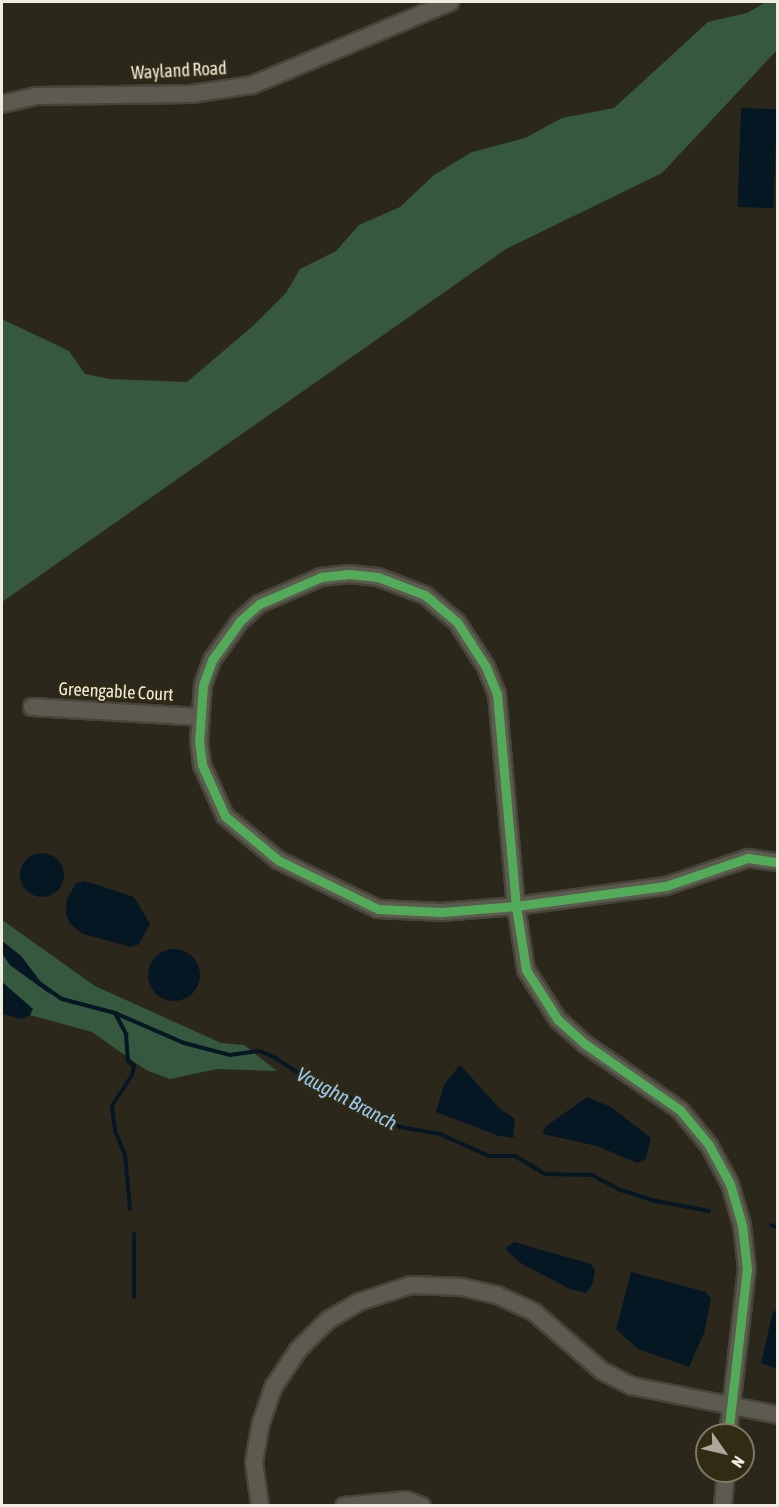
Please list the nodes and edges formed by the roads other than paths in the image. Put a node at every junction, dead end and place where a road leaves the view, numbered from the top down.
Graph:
1 (450, 2) edge
2 (2, 105) edge
3 (32, 707) dead end
4 (199, 717) junction
5 (777, 862) edge
6 (516, 906) junction
7 (729, 1405) junction
8 (777, 1414) edge
9 (728, 1423) edge
10 (725, 1483) edge
11 (260, 1506) edge
12 (344, 1506) edge
13 (422, 1506) edge
14 (723, 1506) edge

1 - 2 street, Wayland Road
3 - 4 street, Greengable Court
4 - 6 street
4 - 6 street
5 - 6 street
6 - 7 street
7 - 8 street
7 - 9 street
7 - 11 street
10 - 14 street
12 - 13 street

